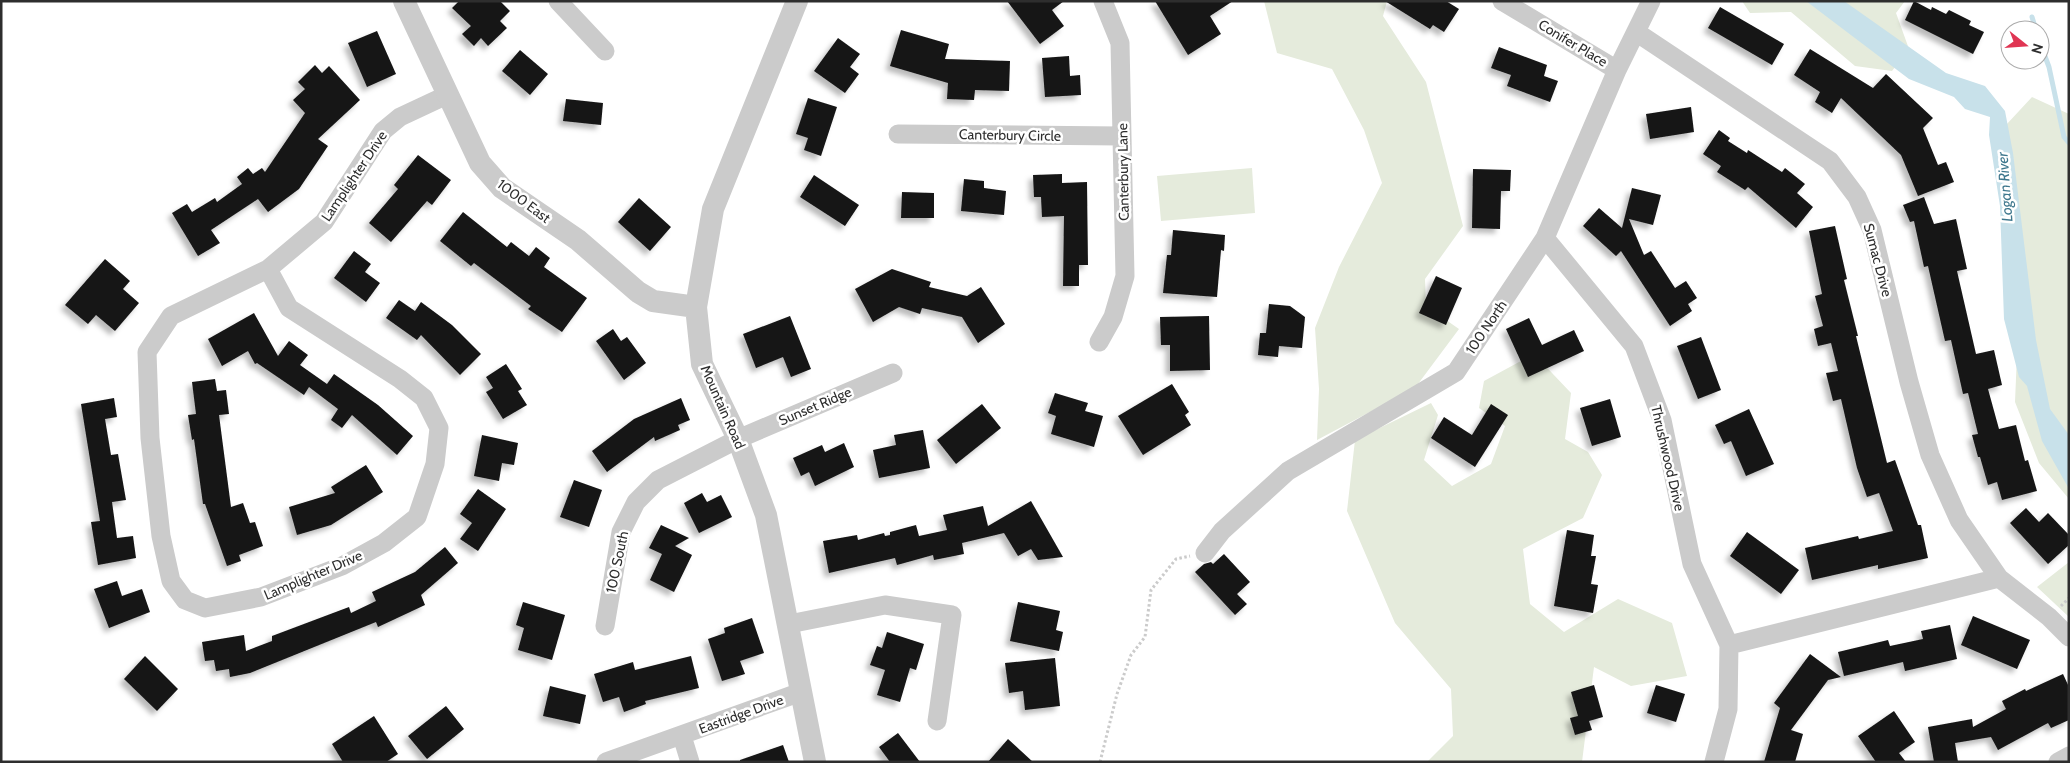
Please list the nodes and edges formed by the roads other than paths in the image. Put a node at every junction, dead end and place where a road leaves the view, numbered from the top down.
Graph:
1 (404, 1) edge
2 (558, 1) edge
3 (796, 1) edge
4 (1103, 1) edge
5 (1502, 1) edge
6 (1651, 1) edge
7 (1636, 32) junction
8 (605, 51) dead end
9 (1617, 70) junction
10 (448, 95) junction
11 (898, 134) dead end
12 (1122, 136) junction
13 (1545, 238) junction
14 (268, 269) junction
15 (696, 307) junction
16 (1099, 342) dead end
17 (893, 373) dead end
18 (738, 439) junction
19 (1205, 553) road end
20 (2000, 578) junction
21 (789, 624) junction
22 (604, 626) dead end
23 (2069, 637) edge
24 (1729, 645) junction
25 (801, 692) junction
26 (937, 721) dead end
27 (682, 736) junction
28 (2069, 756) edge
29 (606, 762) edge
30 (690, 762) edge
31 (815, 762) edge
32 (1714, 762) edge
33 (2058, 762) edge

1 - 10 street, 1000 East
2 - 8 street
3 - 15 street, Mountain Road
4 - 12 street, Canterbury Lane
5 - 9 street, Conifer Place
6 - 7 street, 100 North
7 - 9 street, 100 North
7 - 20 street, Sumac Drive
9 - 13 street, 100 North
10 - 14 street, Lamplighter Drive
10 - 15 street, 1000 East
11 - 12 street, Canterbury Circle
12 - 16 street, Canterbury Lane
13 - 19 street, 100 North
13 - 24 street, Thrushwood Drive
14 - 14 street, Lamplighter Drive
15 - 18 street, Mountain Road
17 - 18 street, Sunset Ridge
18 - 21 street, Mountain Road
18 - 22 street, 100 South
20 - 23 street, Sumac Drive
20 - 24 street
21 - 25 street, Mountain Road
21 - 26 street
24 - 32 street, Thrushwood Drive
25 - 27 street, Eastridge Drive
25 - 31 street, Mountain Road
27 - 29 street, Eastridge Drive
27 - 30 street, Eastridge Drive
28 - 33 street

